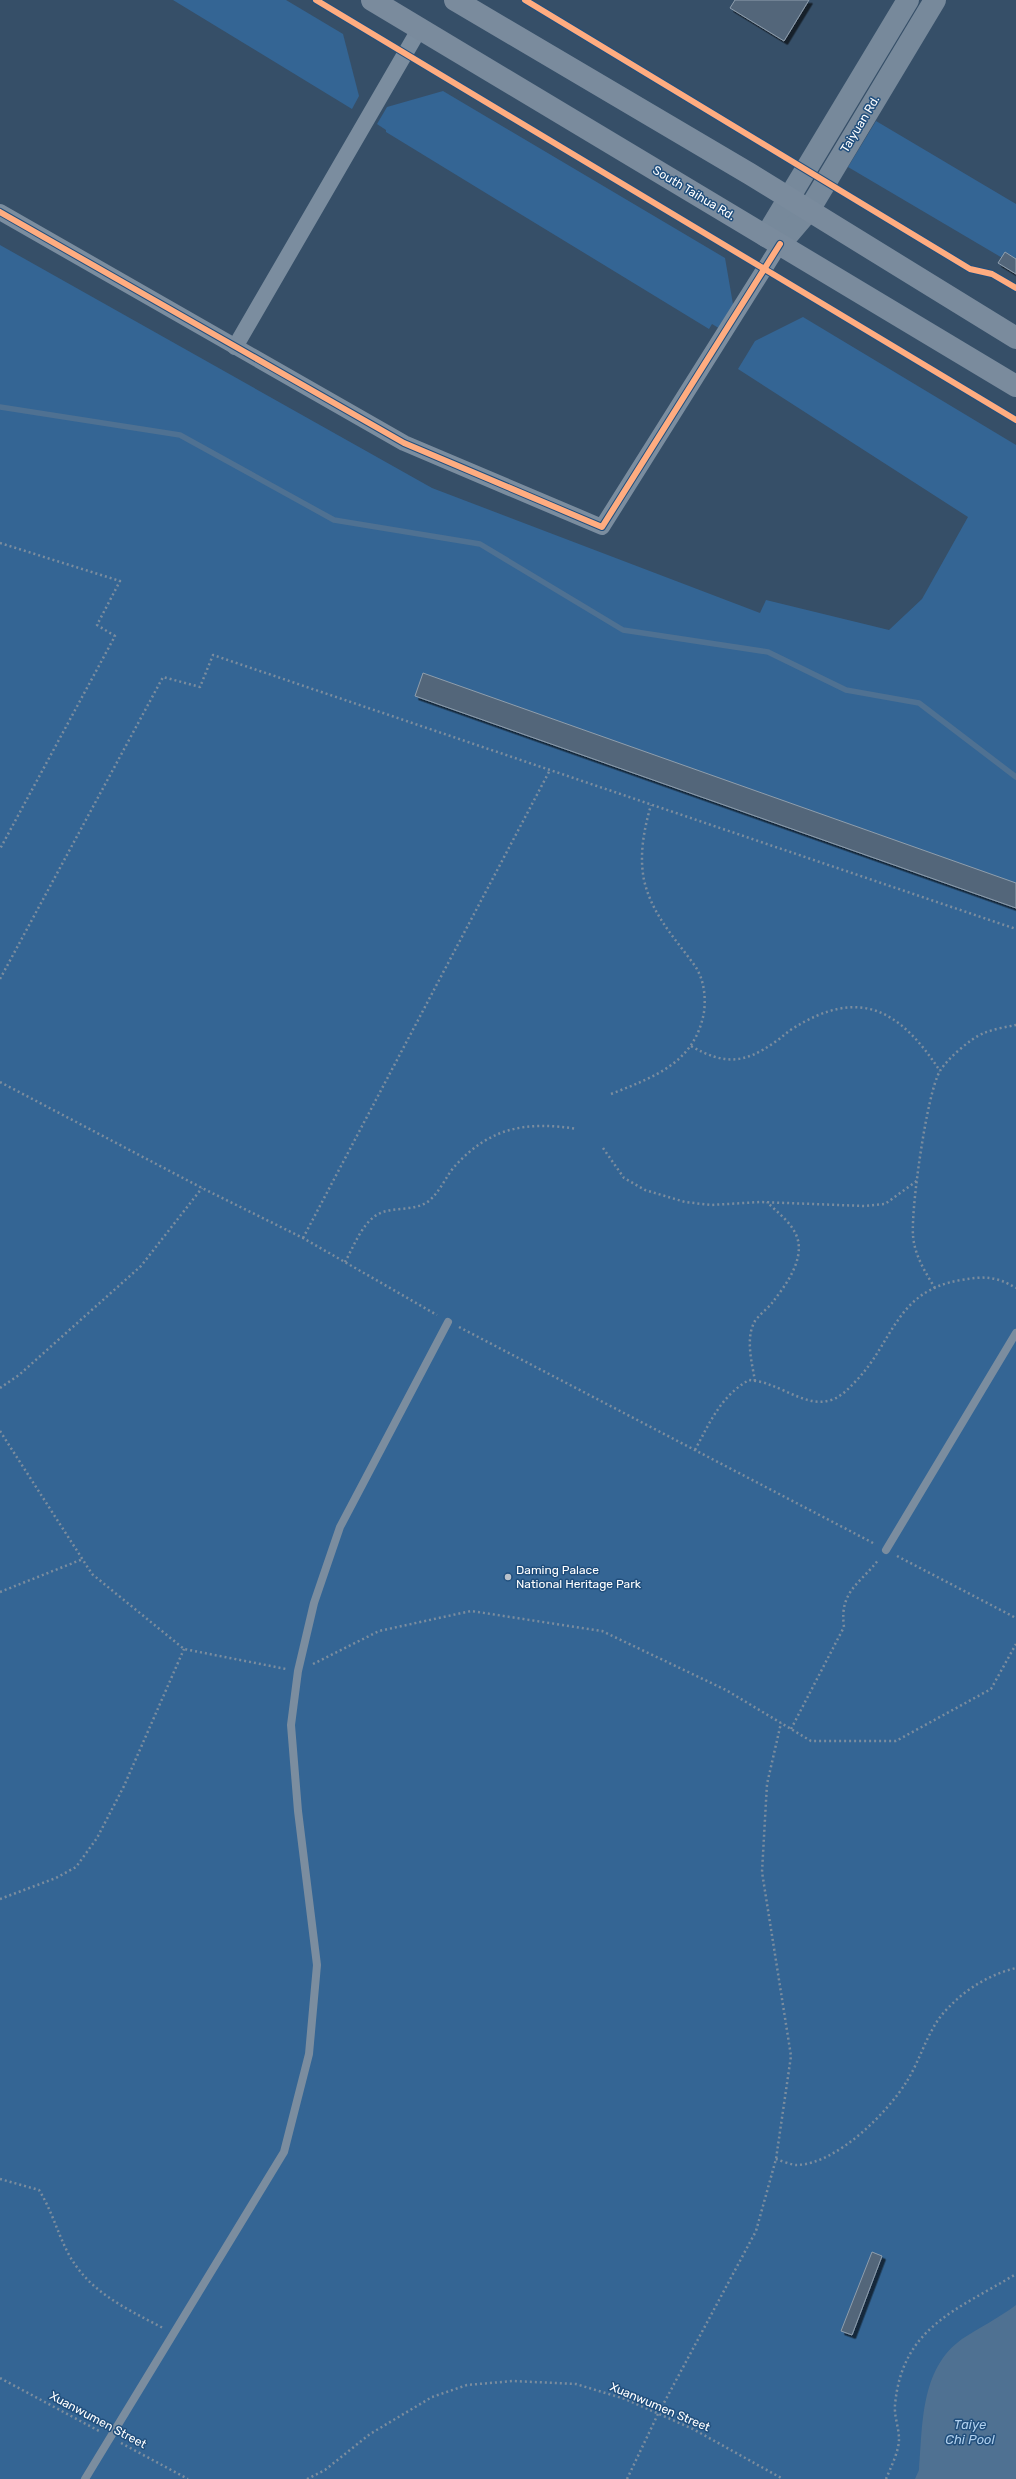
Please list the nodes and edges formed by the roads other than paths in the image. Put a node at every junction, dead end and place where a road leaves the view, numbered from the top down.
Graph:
1 (372, 0) edge
2 (455, 0) edge
3 (908, 0) edge
4 (935, 0) edge
5 (420, 28) junction
6 (789, 198) junction
7 (809, 210) junction
8 (0, 212) edge
9 (773, 240) junction
10 (1016, 338) edge
11 (235, 347) junction
12 (1016, 386) edge
13 (448, 1322) road end
14 (1016, 1333) edge
15 (886, 1550) road end
16 (85, 2479) edge

1 - 5 main road, South Taihua Rd.
2 - 6 main road
3 - 6 main road, Taiyuan Rd.
4 - 7 main road, Taiyuan Rd.
5 - 9 main road, South Taihua Rd.
5 - 11 street
6 - 7 main road
6 - 9 main road, Taiyuan Rd.
7 - 9 main road, Taiyuan Rd.
7 - 10 main road
8 - 11 street
9 - 11 street
9 - 12 main road, South Taihua Rd.
13 - 16 lane
14 - 15 lane

